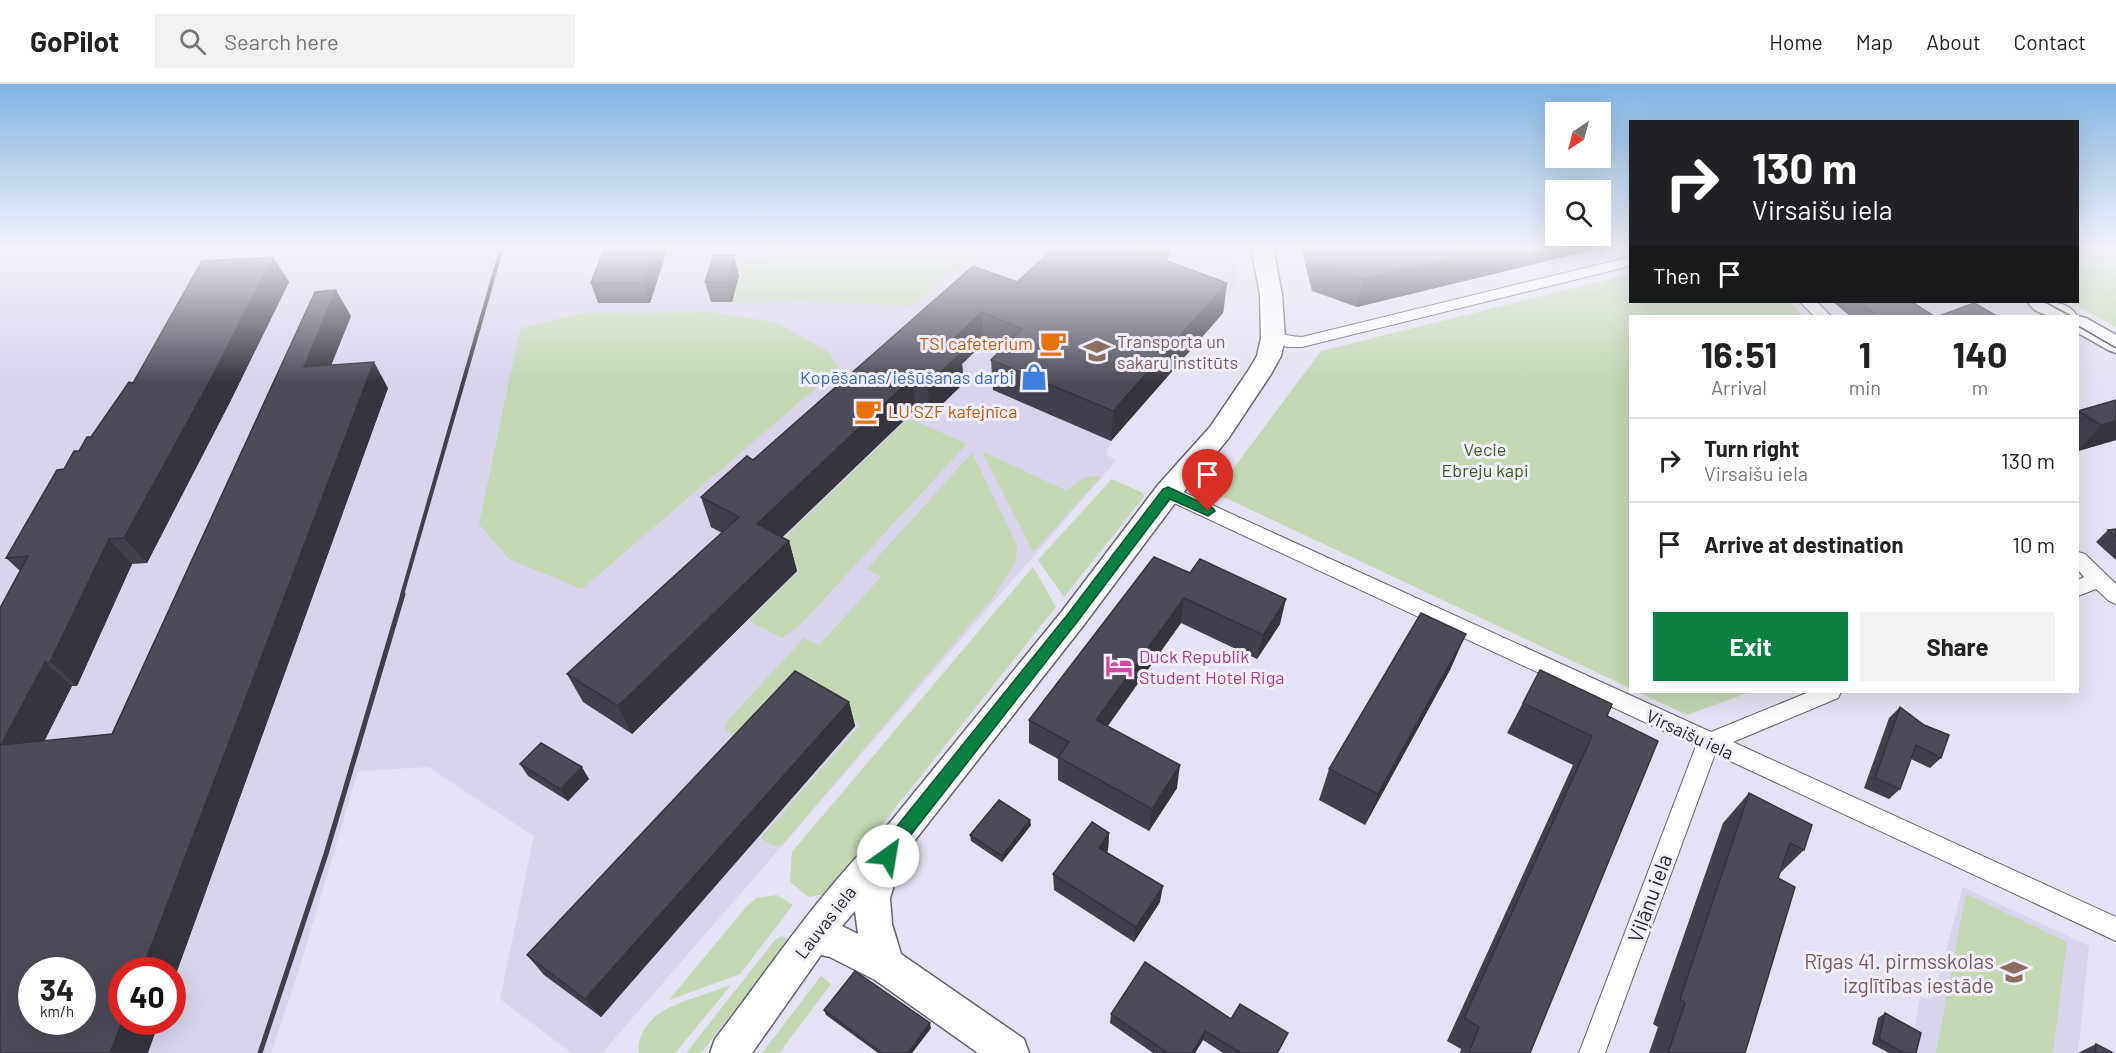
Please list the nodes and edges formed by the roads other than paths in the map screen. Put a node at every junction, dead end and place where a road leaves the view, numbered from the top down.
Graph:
1 (1270, 292) edge
2 (1506, 292) edge
3 (1809, 303) edge
4 (2041, 303) edge
5 (1822, 315) edge
6 (2064, 315) edge
7 (2079, 324) edge
8 (1273, 338) junction
9 (2116, 345) edge
10 (1168, 492) junction
11 (2079, 560) edge
12 (2099, 579) junction
13 (2079, 588) edge
14 (2116, 596) edge
15 (1829, 693) edge
16 (1708, 743) junction
17 (900, 836) junction
18 (2116, 929) edge
19 (814, 936) junction
20 (888, 967) junction
21 (729, 1053) edge
22 (1010, 1053) edge
23 (1592, 1053) edge

1 - 8 street
2 - 8 street
3 - 5 street
4 - 6 street
7 - 9 street
8 - 10 street, Lauvas iela
10 - 16 street, Virsaišu iela
10 - 17 street, Lauvas iela
11 - 12 street
12 - 13 street
12 - 14 street
15 - 16 street
16 - 18 street, Virsaišu iela
16 - 23 street, Viļānu iela
17 - 19 street, Lauvas iela
17 - 20 street
19 - 20 street
19 - 21 street, Lauvas iela
20 - 22 street

